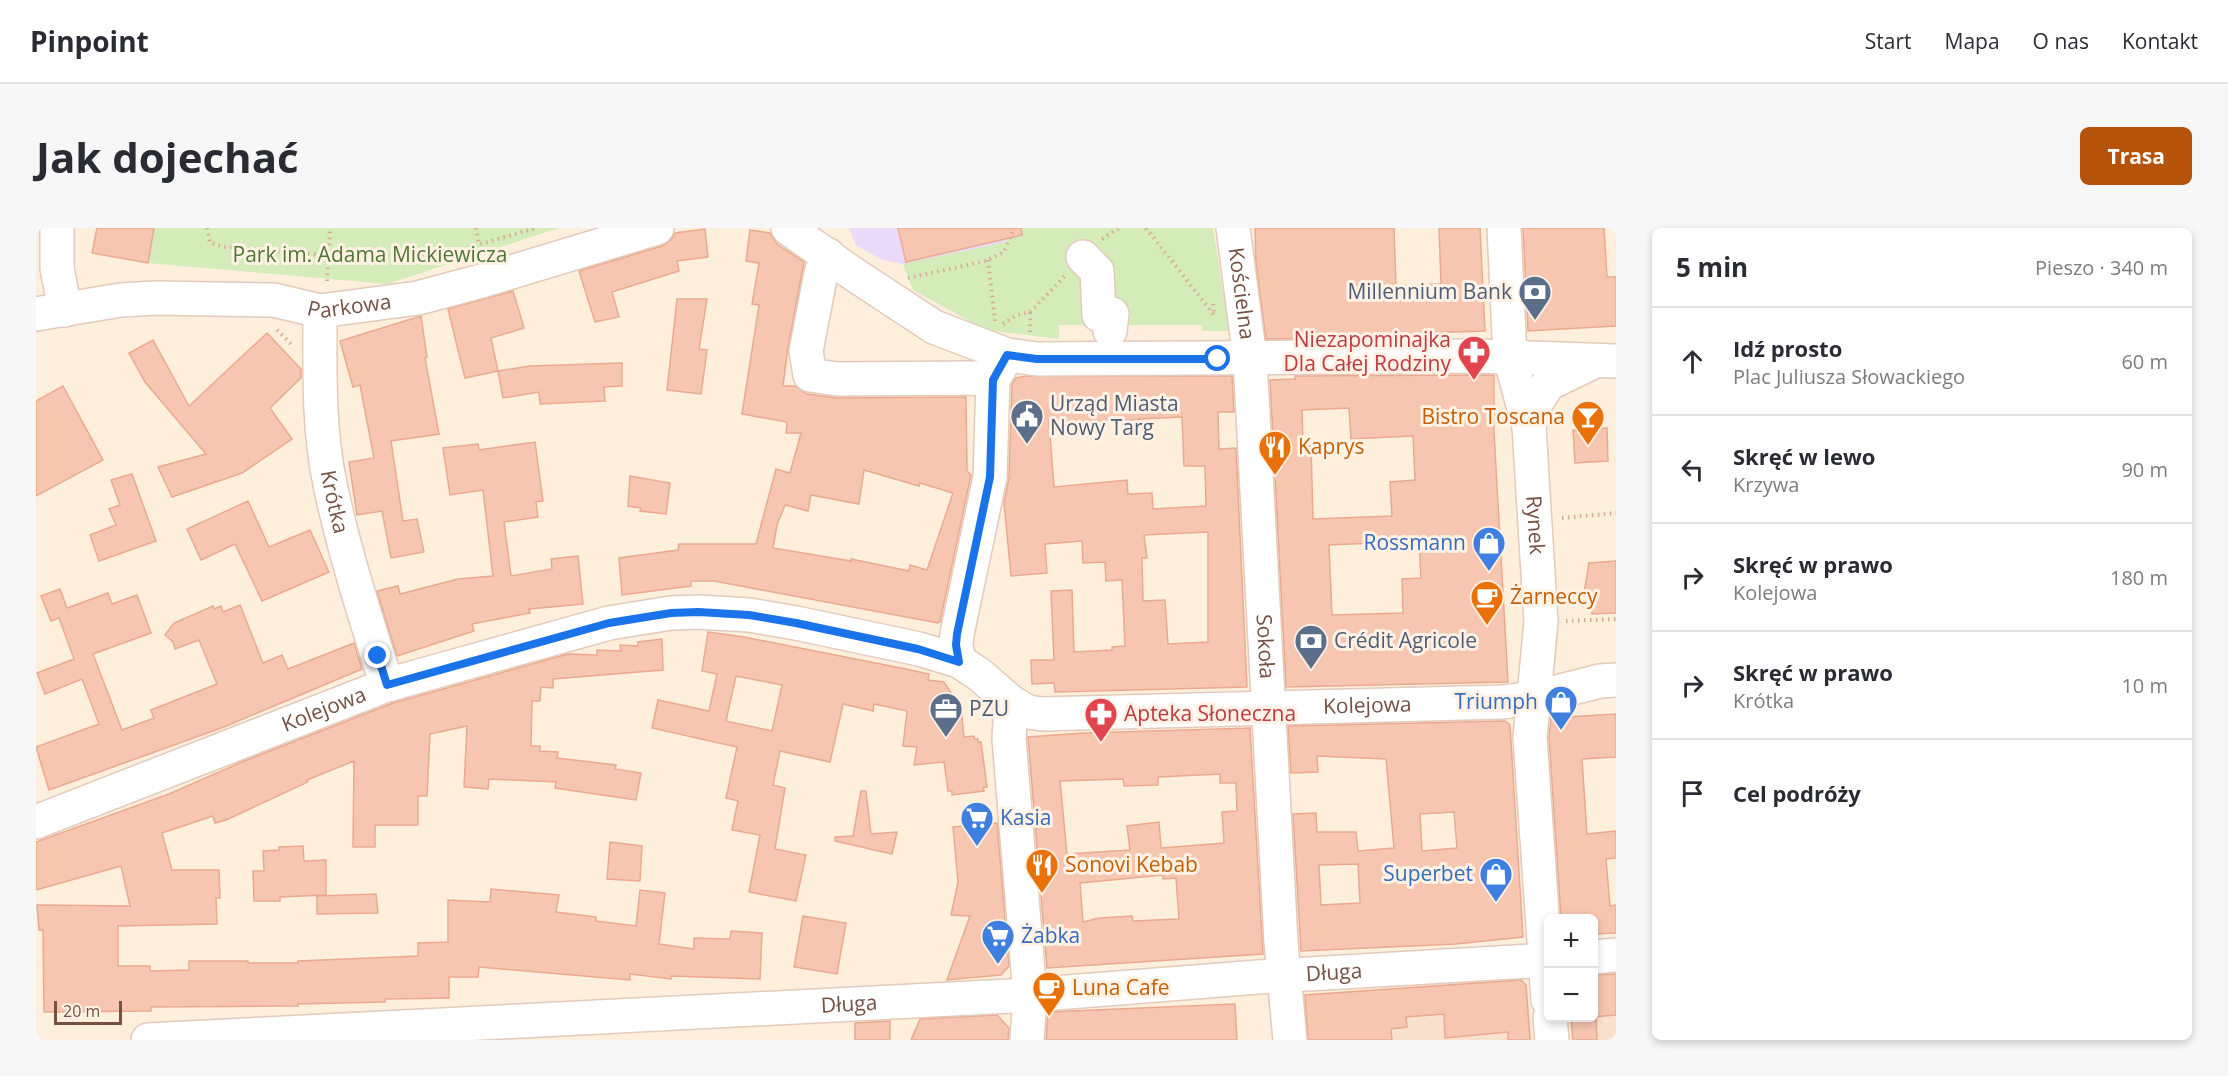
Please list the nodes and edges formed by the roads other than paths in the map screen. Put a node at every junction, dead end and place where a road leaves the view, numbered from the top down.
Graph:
1 (57, 228) edge
2 (657, 228) edge
3 (789, 228) edge
4 (1233, 228) edge
5 (1504, 228) edge
6 (828, 255) junction
7 (1083, 257) dead end
8 (321, 291) junction
9 (50, 312) edge
10 (1110, 331) dead end
11 (1005, 347) junction
12 (1510, 357) junction
13 (1250, 359) junction
14 (1605, 361) edge
15 (1529, 427) junction
16 (1550, 622) junction
17 (959, 662) junction
18 (1608, 680) edge
19 (387, 685) junction
20 (1533, 698) junction
21 (1011, 702) junction
22 (1269, 708) junction
23 (36, 822) edge
24 (1544, 921) edge
25 (1616, 955) edge
26 (1598, 957) edge
27 (1544, 960) edge
28 (1285, 975) junction
29 (1030, 995) junction
30 (1550, 1022) edge
31 (148, 1040) edge
32 (1027, 1040) edge
33 (1290, 1040) edge
34 (1552, 1040) edge

1 - 9 street
2 - 8 street, Parkowa
3 - 6 street
4 - 13 street, Kościelna
5 - 12 street
6 - 11 street
6 - 11 street
7 - 10 street
8 - 9 street, Parkowa
8 - 19 street, Krótka
11 - 13 street
11 - 17 street
12 - 13 street
12 - 14 street, Rynek
12 - 15 street, Rynek
13 - 22 street, Sokoła
14 - 15 street, Rynek
15 - 16 street, Rynek
16 - 18 street, Rynek
16 - 20 street, Rynek
17 - 19 street, Kolejowa
17 - 21 street, Kolejowa
18 - 20 street, Rynek
19 - 23 street, Kolejowa
20 - 22 street, Kolejowa
20 - 24 street
21 - 22 street, Kolejowa
21 - 29 street
22 - 28 street, Sokoła
25 - 26 street
27 - 28 street, Długa
28 - 29 street, Długa
28 - 33 street, Sokoła
29 - 31 street, Długa
29 - 32 street
30 - 34 street

